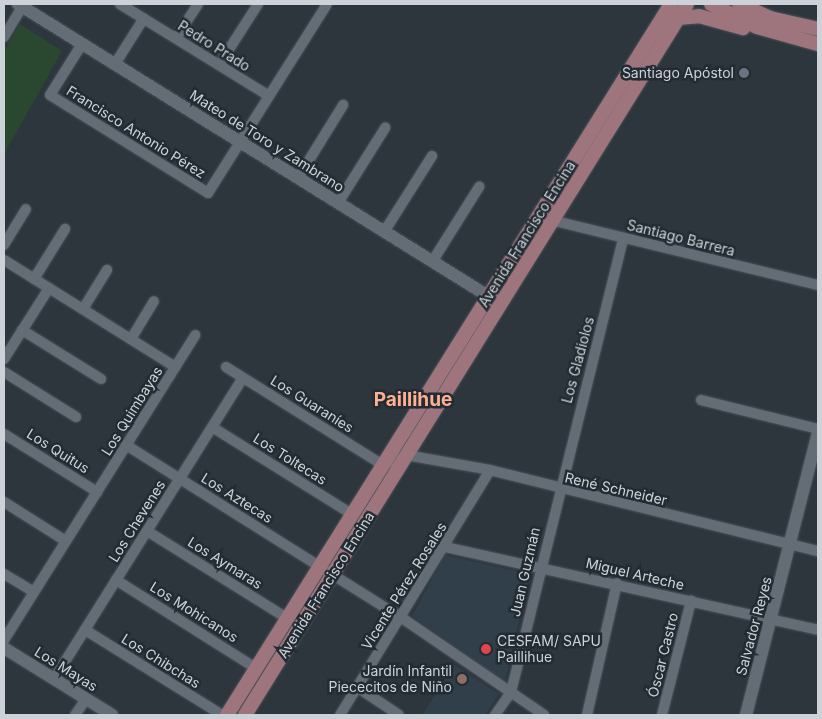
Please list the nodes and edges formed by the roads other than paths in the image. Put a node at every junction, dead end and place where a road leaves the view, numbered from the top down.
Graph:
1 (120, 4) edge
2 (198, 4) edge
3 (258, 4) edge
4 (327, 4) edge
5 (671, 4) edge
6 (687, 4) edge
7 (711, 4) edge
8 (739, 4) edge
9 (20, 5) edge
10 (144, 18) junction
11 (678, 18) junction
12 (818, 28) edge
13 (778, 34) junction
14 (4, 36) edge
15 (176, 38) junction
16 (82, 44) junction
17 (818, 44) edge
18 (115, 64) junction
19 (219, 65) junction
20 (269, 96) junction
21 (343, 105) dead end
22 (385, 128) dead end
23 (240, 142) junction
24 (432, 156) dead end
25 (298, 178) junction
26 (479, 187) dead end
27 (338, 203) junction
28 (26, 209) dead end
29 (538, 217) junction
30 (552, 220) junction
31 (65, 229) dead end
32 (384, 232) junction
33 (623, 238) junction
34 (4, 245) edge
35 (4, 260) edge
36 (432, 262) junction
37 (107, 270) dead end
38 (34, 279) junction
39 (818, 285) edge
40 (49, 288) junction
41 (494, 300) junction
42 (154, 302) dead end
43 (83, 309) junction
44 (22, 330) junction
45 (195, 335) dead end
46 (131, 339) junction
47 (4, 359) edge
48 (175, 367) junction
49 (226, 367) dead end
50 (4, 372) edge
51 (243, 378) junction
52 (101, 379) dead end
53 (701, 400) dead end
54 (76, 417) dead end
55 (212, 427) junction
56 (818, 429) edge
57 (818, 433) edge
58 (4, 434) edge
59 (126, 445) junction
60 (406, 455) junction
61 (383, 465) junction
62 (490, 470) junction
63 (180, 479) junction
64 (558, 489) junction
65 (97, 492) junction
66 (4, 502) edge
67 (352, 514) junction
68 (147, 531) junction
69 (66, 541) junction
70 (790, 544) junction
71 (446, 547) junction
72 (818, 551) edge
73 (320, 566) junction
74 (540, 568) junction
75 (4, 574) edge
76 (332, 574) junction
77 (116, 580) junction
78 (618, 583) junction
79 (34, 592) junction
80 (691, 602) junction
81 (287, 618) junction
82 (402, 618) junction
83 (771, 619) junction
84 (85, 630) junction
85 (818, 630) edge
86 (4, 640) edge
87 (4, 648) edge
88 (256, 668) junction
89 (54, 679) junction
90 (357, 687) junction
91 (511, 692) junction
92 (86, 699) junction
93 (75, 715) edge
94 (112, 715) edge
95 (222, 715) edge
96 (227, 715) edge
97 (245, 715) edge
98 (340, 715) edge
99 (399, 715) edge
100 (495, 715) edge
101 (544, 715) edge
102 (587, 715) edge
103 (662, 715) edge
104 (746, 715) edge

1 - 10 street, Pedro Prado
2 - 15 street
3 - 19 street
4 - 20 street
5 - 29 main road, Avenida Francisco Encina
6 - 11 main road, Avenida Francisco Encina
7 - 13 main road
8 - 12 main road
9 - 14 street
9 - 16 street, Mateo de Toro y Zambrano
10 - 15 street, Pedro Prado
10 - 18 street
11 - 13 main road
11 - 30 main road, Avenida Francisco Encina
13 - 17 main road
15 - 19 street, Pedro Prado
16 - 18 street, Mateo de Toro y Zambrano
16 - 23 street, Francisco Antonio Pérez
18 - 23 street, Mateo de Toro y Zambrano
19 - 20 street, Pedro Prado
20 - 23 street
21 - 25 street
22 - 27 street
23 - 25 street, Mateo de Toro y Zambrano
24 - 32 street
25 - 27 street, Mateo de Toro y Zambrano
26 - 36 street
27 - 32 street, Mateo de Toro y Zambrano
28 - 34 street
29 - 30 street, Santiago Barrera
29 - 41 main road, Avenida Francisco Encina
30 - 33 street, Santiago Barrera
30 - 41 main road, Avenida Francisco Encina
31 - 38 street
32 - 36 street, Mateo de Toro y Zambrano
33 - 39 street, Santiago Barrera
33 - 64 street, Los Gladiolos
35 - 38 street, Los Quimbayas
36 - 41 street, Mateo de Toro y Zambrano
37 - 43 street
38 - 40 street, Los Quimbayas
40 - 43 street, Los Quimbayas
40 - 44 street
41 - 60 main road, Avenida Francisco Encina
41 - 61 main road, Avenida Francisco Encina
42 - 46 street
43 - 46 street, Los Quimbayas
44 - 47 street
44 - 52 street
45 - 48 street
46 - 48 street, Los Quimbayas
48 - 59 street, Los Quimbayas
49 - 51 street, Los Guaraníes
50 - 54 street
51 - 55 street, Los Chevenes
51 - 61 street, Los Guaraníes
53 - 56 street
55 - 63 street, Los Chevenes
55 - 67 street, Los Toltecas
57 - 70 street, Salvador Reyes
58 - 65 street, Los Quitus
59 - 63 street, Los Aztecas
59 - 65 street, Los Quimbayas
60 - 61 street
60 - 62 street, René Schneider
60 - 76 main road, Avenida Francisco Encina
61 - 67 main road, Avenida Francisco Encina
62 - 64 street, René Schneider
62 - 71 street, Vicente Pérez Rosales
63 - 68 street, Los Chevenes
63 - 73 street, Los Aztecas
64 - 70 street, René Schneider
64 - 74 street, Juan Guzmán
65 - 69 street, Los Quimbayas
66 - 69 street
67 - 73 main road, Avenida Francisco Encina
68 - 77 street, Los Chevenes
68 - 81 street, Los Aymaras
69 - 79 street, Los Quimbayas
70 - 72 street, René Schneider
70 - 83 street, Salvador Reyes
71 - 74 street, Miguel Arteche
71 - 82 street, Vicente Pérez Rosales
73 - 76 street, Los Aztecas
73 - 81 main road, Avenida Francisco Encina
74 - 78 street, Miguel Arteche
74 - 91 street, Juan Guzmán
75 - 79 street
76 - 82 street, Los Aztecas
76 - 97 main road, Avenida Francisco Encina
77 - 84 street, Los Chevenes
77 - 88 street, Los Mohicanos
78 - 80 street, Miguel Arteche
78 - 102 street
79 - 86 street, Los Quimbayas
80 - 83 street, Miguel Arteche
80 - 103 street, Óscar Castro
81 - 88 main road, Avenida Francisco Encina
82 - 90 street, Vicente Pérez Rosales
82 - 91 street, Los Aztecas
83 - 85 street, Miguel Arteche
83 - 104 street, Salvador Reyes
84 - 89 street, Los Chevenes
84 - 95 street, Los Chibchas
87 - 89 street, Los Mayas
88 - 96 main road, Avenida Francisco Encina
89 - 92 street, Los Mayas
90 - 98 street, Vicente Pérez Rosales
90 - 99 street
91 - 100 street, Juan Guzmán
91 - 101 street, Los Aztecas
92 - 93 street
92 - 94 street, Los Mayas

